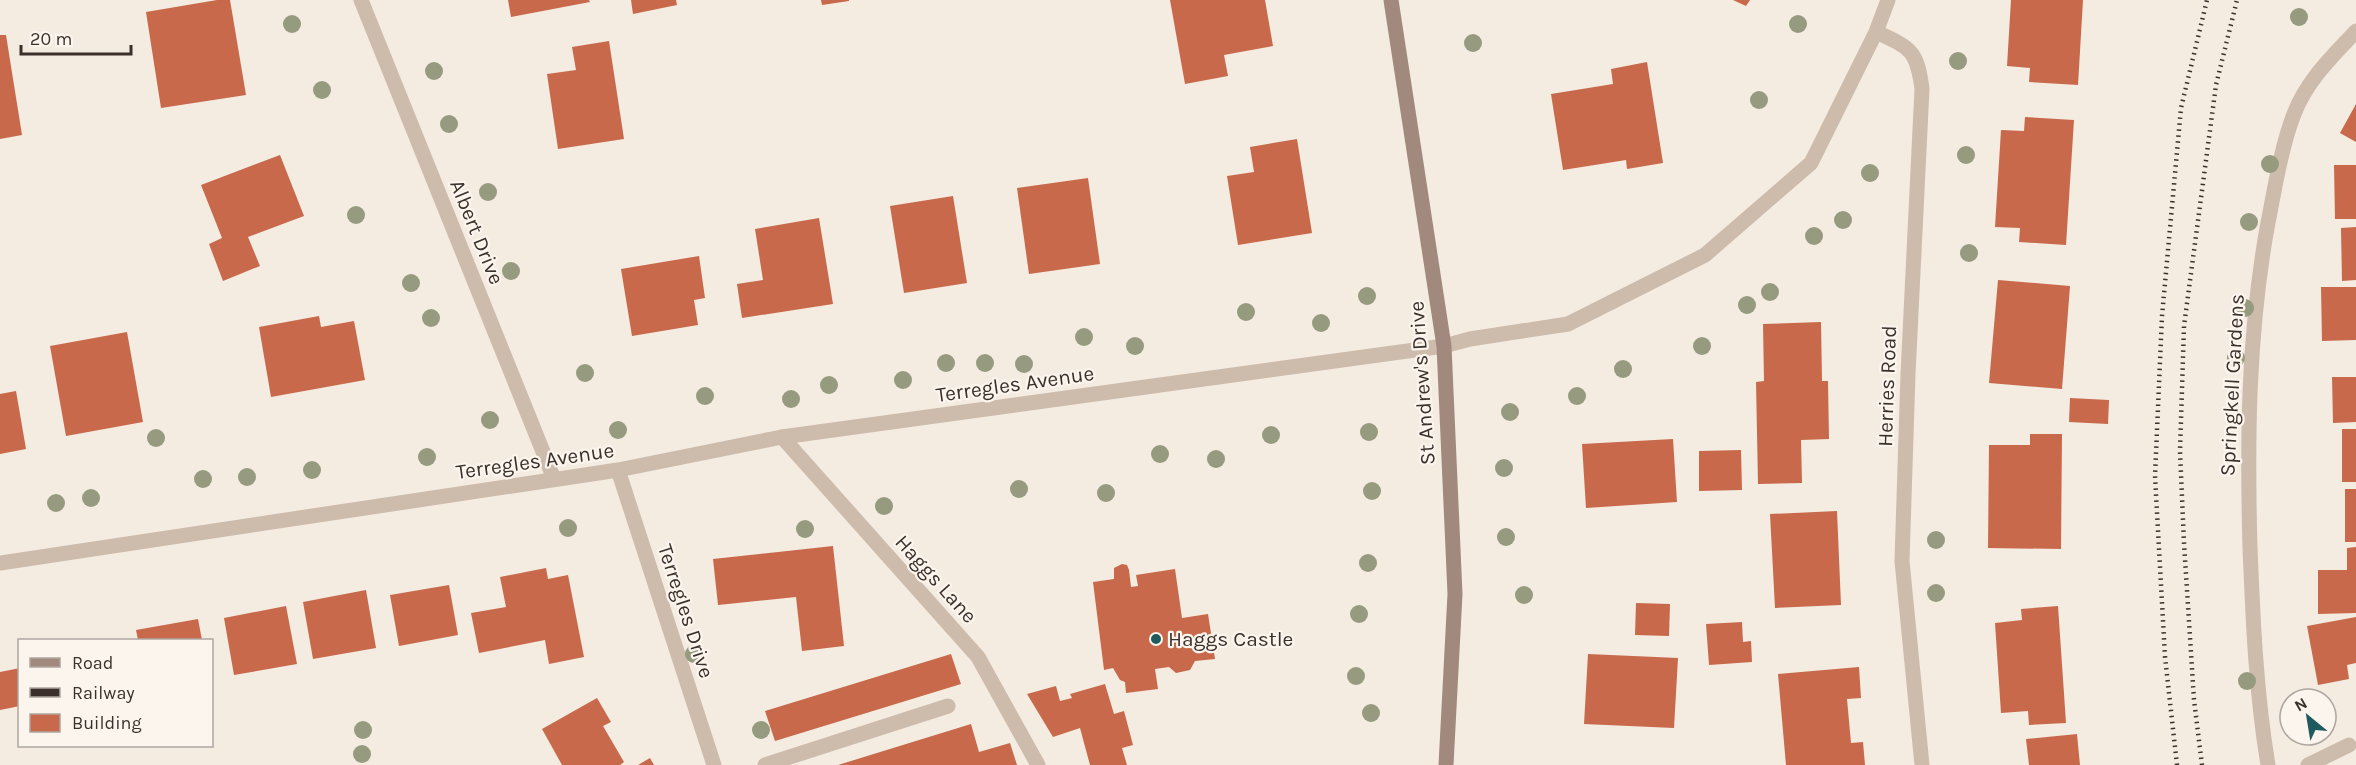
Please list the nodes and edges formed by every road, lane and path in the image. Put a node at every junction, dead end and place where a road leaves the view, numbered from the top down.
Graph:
1 (361, 0) edge
2 (1391, 0) edge
3 (1888, 0) edge
4 (2356, 31) edge
5 (1876, 32) junction
6 (1444, 346) junction
7 (782, 437) junction
8 (618, 470) junction
9 (554, 479) junction
10 (0, 563) edge
11 (948, 706) dead end
12 (2349, 745) dead end
13 (714, 765) edge
14 (765, 765) edge
15 (1038, 765) edge
16 (1446, 765) edge
17 (1922, 765) edge
18 (2268, 765) edge
19 (2308, 765) edge

1 - 9 street, Albert Drive
2 - 6 street, St Andrew's Drive
3 - 5 street, Terregles Avenue
4 - 18 street, Springkell Gardens
5 - 6 street, Terregles Avenue
5 - 17 street, Herries Road
6 - 7 street, Terregles Avenue
6 - 16 street, St Andrew's Drive
7 - 8 street, Terregles Avenue
7 - 15 street, Haggs Lane
8 - 9 street, Terregles Avenue
8 - 13 street, Terregles Drive
9 - 10 street, Terregles Avenue
11 - 14 street
12 - 19 street

